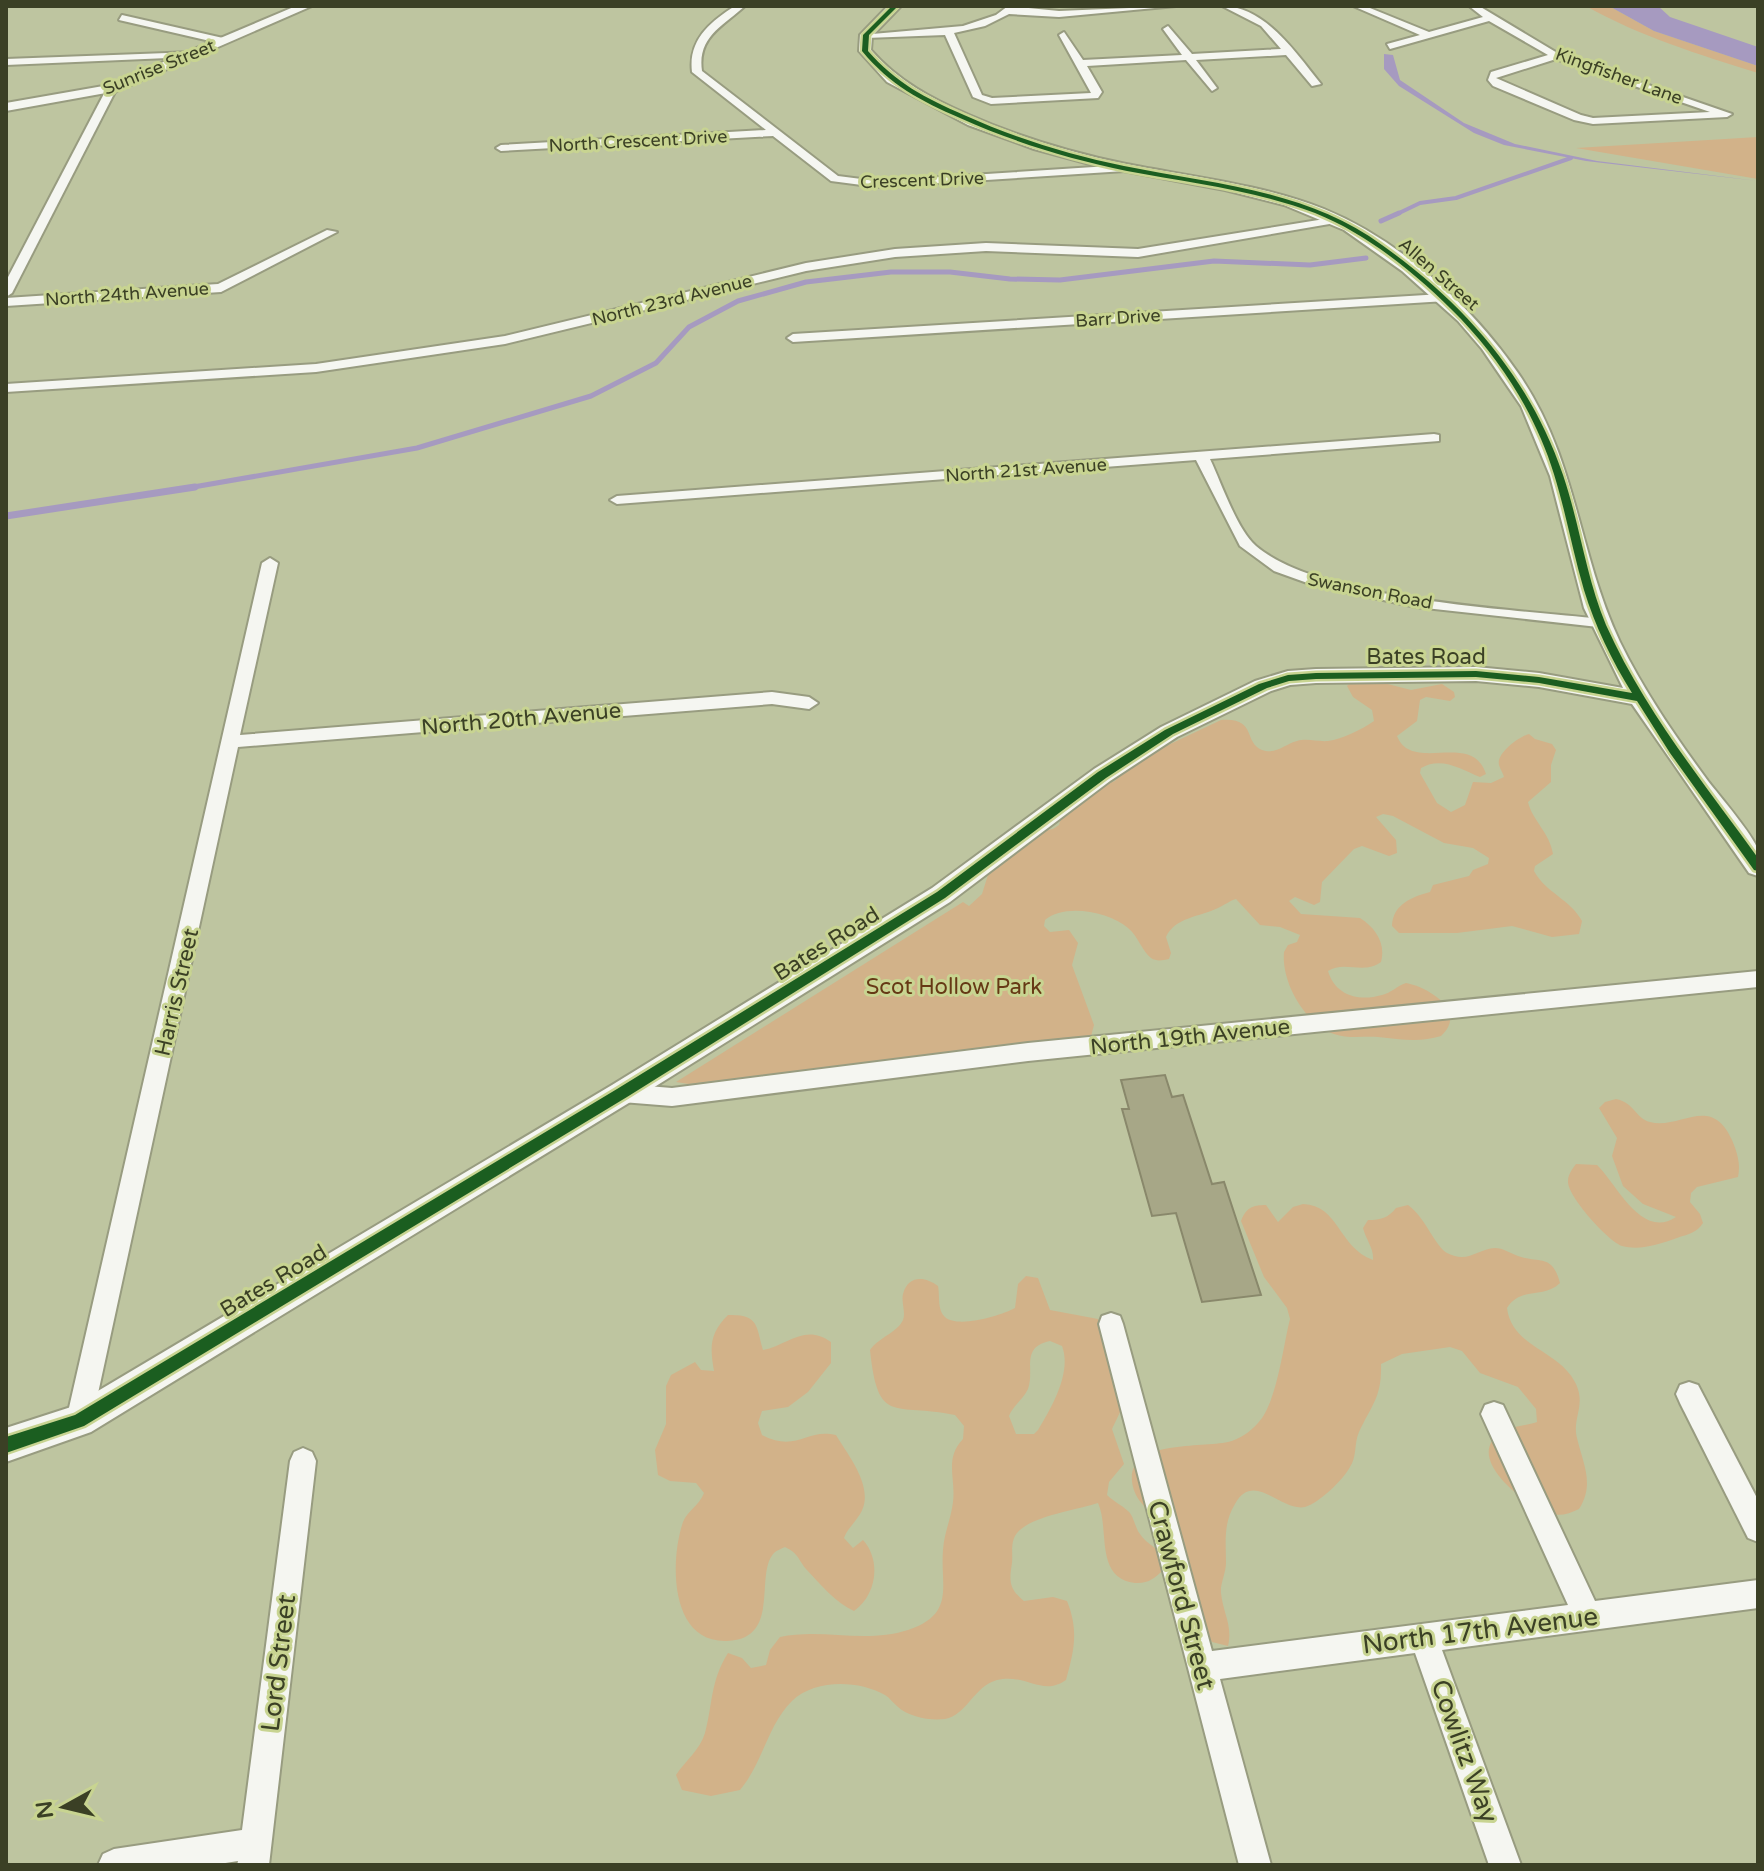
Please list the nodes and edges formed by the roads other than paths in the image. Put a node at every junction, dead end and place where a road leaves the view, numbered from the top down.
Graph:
1 (306, 6) edge
2 (741, 6) edge
3 (895, 6) edge
4 (1172, 6) edge
5 (1226, 6) edge
6 (1357, 6) edge
7 (1473, 6) edge
8 (1011, 9) edge
9 (1491, 17) junction
10 (122, 18) dead end
11 (1168, 29) dead end
12 (949, 32) junction
13 (866, 35) junction
14 (1064, 35) dead end
15 (1429, 35) junction
16 (223, 41) junction
17 (1390, 46) dead end
18 (1286, 52) junction
19 (191, 54) junction
20 (1556, 56) junction
21 (1190, 57) junction
22 (6, 62) edge
23 (1082, 63) junction
24 (1316, 84) dead end
25 (112, 88) junction
26 (1212, 88) dead end
27 (6, 107) edge
28 (775, 133) junction
29 (501, 148) dead end
30 (1125, 168) junction
31 (1337, 220) junction
32 (331, 232) dead end
33 (6, 293) edge
34 (1442, 298) junction
35 (6, 302) edge
36 (793, 338) dead end
37 (6, 388) edge
38 (1434, 438) dead end
39 (1202, 457) junction
40 (617, 500) dead end
41 (270, 563) dead end
42 (1601, 624) junction
43 (1639, 698) junction
44 (809, 703) dead end
45 (232, 742) junction
46 (1758, 867) edge
47 (1758, 979) edge
48 (622, 1093) junction
49 (1111, 1324) dead end
50 (1689, 1394) dead end
51 (1494, 1414) dead end
52 (79, 1421) junction
53 (6, 1445) edge
54 (303, 1461) dead end
55 (1758, 1528) edge
56 (1758, 1594) edge
57 (1587, 1616) junction
58 (1424, 1638) junction
59 (1202, 1667) junction
60 (254, 1854) edge
61 (114, 1865) edge
62 (1255, 1865) edge
63 (1505, 1865) edge

1 - 16 street, Sunrise Street
2 - 28 street, Crescent Drive
3 - 13 street
4 - 8 street
5 - 18 street
6 - 15 street
7 - 9 street, Kingfisher Lane
8 - 12 street
9 - 15 street
9 - 20 street, Kingfisher Lane
10 - 16 street
11 - 21 street
12 - 13 street
12 - 23 street
13 - 30 street, Allen Street
14 - 23 street
15 - 17 street
16 - 19 street, Sunrise Street
18 - 21 street
18 - 24 street
19 - 22 street
19 - 25 street, Sunrise Street
20 - 20 street, Kingfisher Lane
21 - 23 street
21 - 26 street
25 - 27 street, Sunrise Street
25 - 33 street
28 - 29 street, North Crescent Drive
28 - 30 street, Crescent Drive
30 - 31 street, Allen Street
31 - 34 street, Allen Street
31 - 37 street, North 23rd Avenue
32 - 35 street, North 24th Avenue
34 - 36 street, Barr Drive
34 - 42 street, Allen Street
38 - 39 street, North 21st Avenue
39 - 40 street, North 21st Avenue
39 - 42 street, Swanson Road
41 - 45 street, Harris Street
42 - 43 street, Allen Street
43 - 46 street, Allen Street
43 - 48 street, Bates Road
44 - 45 street, North 20th Avenue
45 - 52 street, Harris Street
47 - 48 street, North 19th Avenue
48 - 52 street, Bates Road
49 - 59 street, Crawford Street
50 - 55 street
51 - 57 street
52 - 53 street, Bates Road
54 - 60 street, Lord Street
56 - 57 street, North 17th Avenue
57 - 58 street, North 17th Avenue
58 - 59 street, North 17th Avenue
58 - 63 street, Cowlitz Way
59 - 62 street, Crawford Street
60 - 61 street

